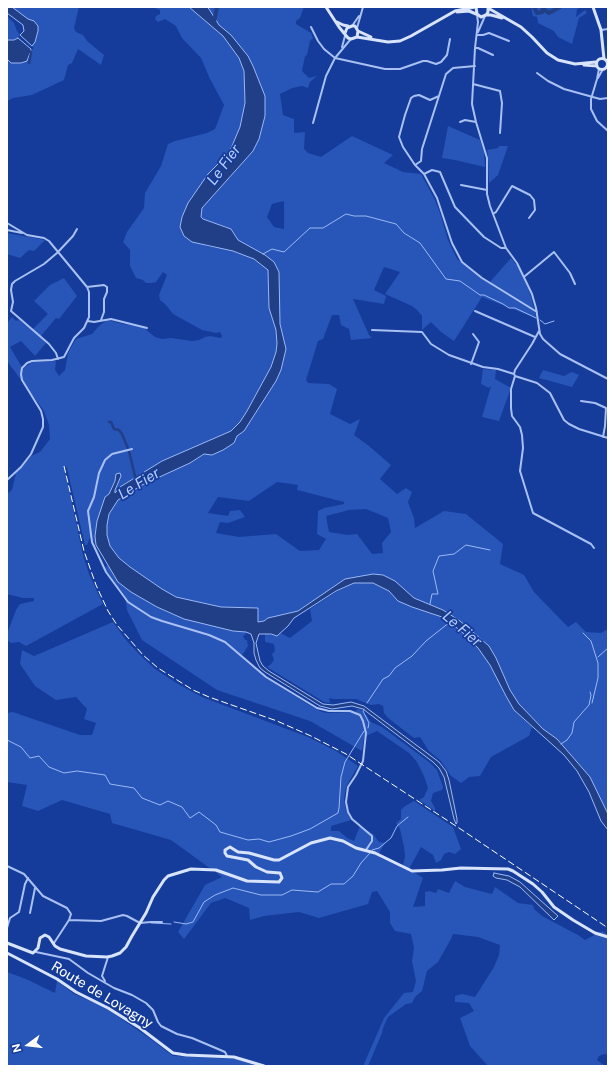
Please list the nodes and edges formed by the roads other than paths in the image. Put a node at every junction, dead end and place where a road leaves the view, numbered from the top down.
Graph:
1 (326, 7) edge
2 (363, 7) edge
3 (476, 7) edge
4 (488, 7) edge
5 (593, 7) edge
6 (451, 14) junction
7 (477, 14) junction
8 (360, 15) junction
9 (486, 16) junction
10 (508, 19) junction
11 (336, 21) junction
12 (350, 26) junction
13 (311, 27) dead end
14 (358, 29) junction
15 (608, 29) edge
16 (601, 30) junction
17 (346, 33) junction
18 (477, 34) junction
19 (357, 37) junction
20 (351, 39) junction
21 (374, 39) junction
22 (450, 39) dead end
23 (509, 40) dead end
24 (475, 48) junction
25 (603, 48) junction
26 (341, 50) junction
27 (493, 55) dead end
28 (335, 58) junction
29 (599, 59) junction
30 (606, 61) edge
31 (596, 62) junction
32 (582, 64) junction
33 (475, 66) junction
34 (598, 67) junction
35 (606, 67) edge
36 (537, 73) dead end
37 (597, 79) junction
38 (473, 84) junction
39 (439, 96) junction
40 (592, 96) junction
41 (608, 98) edge
42 (435, 99) junction
43 (437, 104) junction
44 (460, 122) dead end
45 (476, 122) junction
46 (313, 123) dead end
47 (608, 131) edge
48 (500, 133) dead end
49 (413, 164) junction
50 (424, 174) junction
51 (462, 185) dead end
52 (487, 190) junction
53 (493, 214) junction
54 (529, 218) dead end
55 (7, 223) edge
56 (77, 229) dead end
57 (7, 230) edge
58 (23, 233) junction
59 (506, 248) junction
60 (59, 252) junction
61 (525, 276) junction
62 (575, 284) dead end
63 (87, 287) junction
64 (475, 311) dead end
65 (537, 312) junction
66 (101, 320) junction
67 (87, 321) junction
68 (147, 328) dead end
69 (372, 330) dead end
70 (538, 331) junction
71 (473, 334) dead end
72 (535, 337) junction
73 (58, 359) junction
74 (471, 364) junction
75 (514, 375) junction
76 (608, 379) edge
77 (581, 401) dead end
78 (603, 437) junction
79 (608, 438) edge
80 (130, 450) dead end
81 (7, 480) edge
82 (594, 548) dead end
83 (366, 850) junction
84 (7, 866) edge
85 (28, 878) junction
86 (35, 888) junction
87 (30, 913) dead end
88 (69, 920) junction
89 (162, 922) dead end
90 (140, 923) junction
91 (7, 928) edge
92 (608, 937) edge
93 (7, 943) edge
94 (53, 944) junction
95 (36, 952) junction
96 (7, 953) edge
97 (108, 957) junction
98 (105, 982) junction
99 (227, 1056) junction
100 (264, 1066) edge

1 - 11 street
2 - 8 street
3 - 6 street
3 - 7 street
4 - 9 street
4 - 10 street
5 - 16 street
6 - 7 street
6 - 21 street
7 - 9 street
7 - 18 street
8 - 12 street
8 - 14 street
9 - 10 street
9 - 18 street
10 - 32 street
11 - 12 street
11 - 17 street
12 - 14 street
12 - 17 street
13 - 28 street
14 - 19 street
14 - 21 street
15 - 16 street
16 - 25 street
17 - 20 street
17 - 26 street
18 - 23 street
18 - 24 street
19 - 20 street
19 - 21 street
20 - 26 street
22 - 28 street
24 - 27 street
24 - 33 street
25 - 29 street
25 - 30 street
26 - 28 street
28 - 46 street
29 - 30 street
29 - 31 street
30 - 35 street
31 - 32 street
31 - 34 street
32 - 34 street
33 - 38 street
33 - 39 street
34 - 35 street
34 - 37 street
35 - 37 street
36 - 40 street
37 - 40 street
38 - 45 street
38 - 48 street
39 - 42 street
39 - 43 street
40 - 41 street
40 - 47 street
42 - 43 street
42 - 49 street
43 - 49 street
44 - 45 street
45 - 52 street
49 - 50 street
50 - 59 street
50 - 65 street
51 - 52 street
52 - 53 street
53 - 54 street
53 - 59 street
55 - 58 street
56 - 60 street
57 - 58 street
58 - 60 street
59 - 61 street
60 - 63 street
60 - 73 street
61 - 62 street
61 - 65 street
63 - 66 street
63 - 67 street
64 - 72 street
65 - 70 street
66 - 67 street
66 - 68 street
67 - 73 street
69 - 74 street
70 - 72 street
70 - 76 street
71 - 74 street
72 - 75 street
73 - 81 street
74 - 75 street
75 - 78 street
75 - 82 street
77 - 78 street
78 - 79 street
80 - 83 street
83 - 90 street
83 - 92 street
84 - 85 street
85 - 86 street
85 - 91 street
86 - 87 street
86 - 88 street
88 - 90 street
88 - 94 street
89 - 90 street
90 - 97 street
93 - 95 street
94 - 95 street
94 - 97 street
95 - 98 street
96 - 99 street, Route de Lovagny
97 - 98 street
98 - 99 street
99 - 100 street, Route de Lovagny

